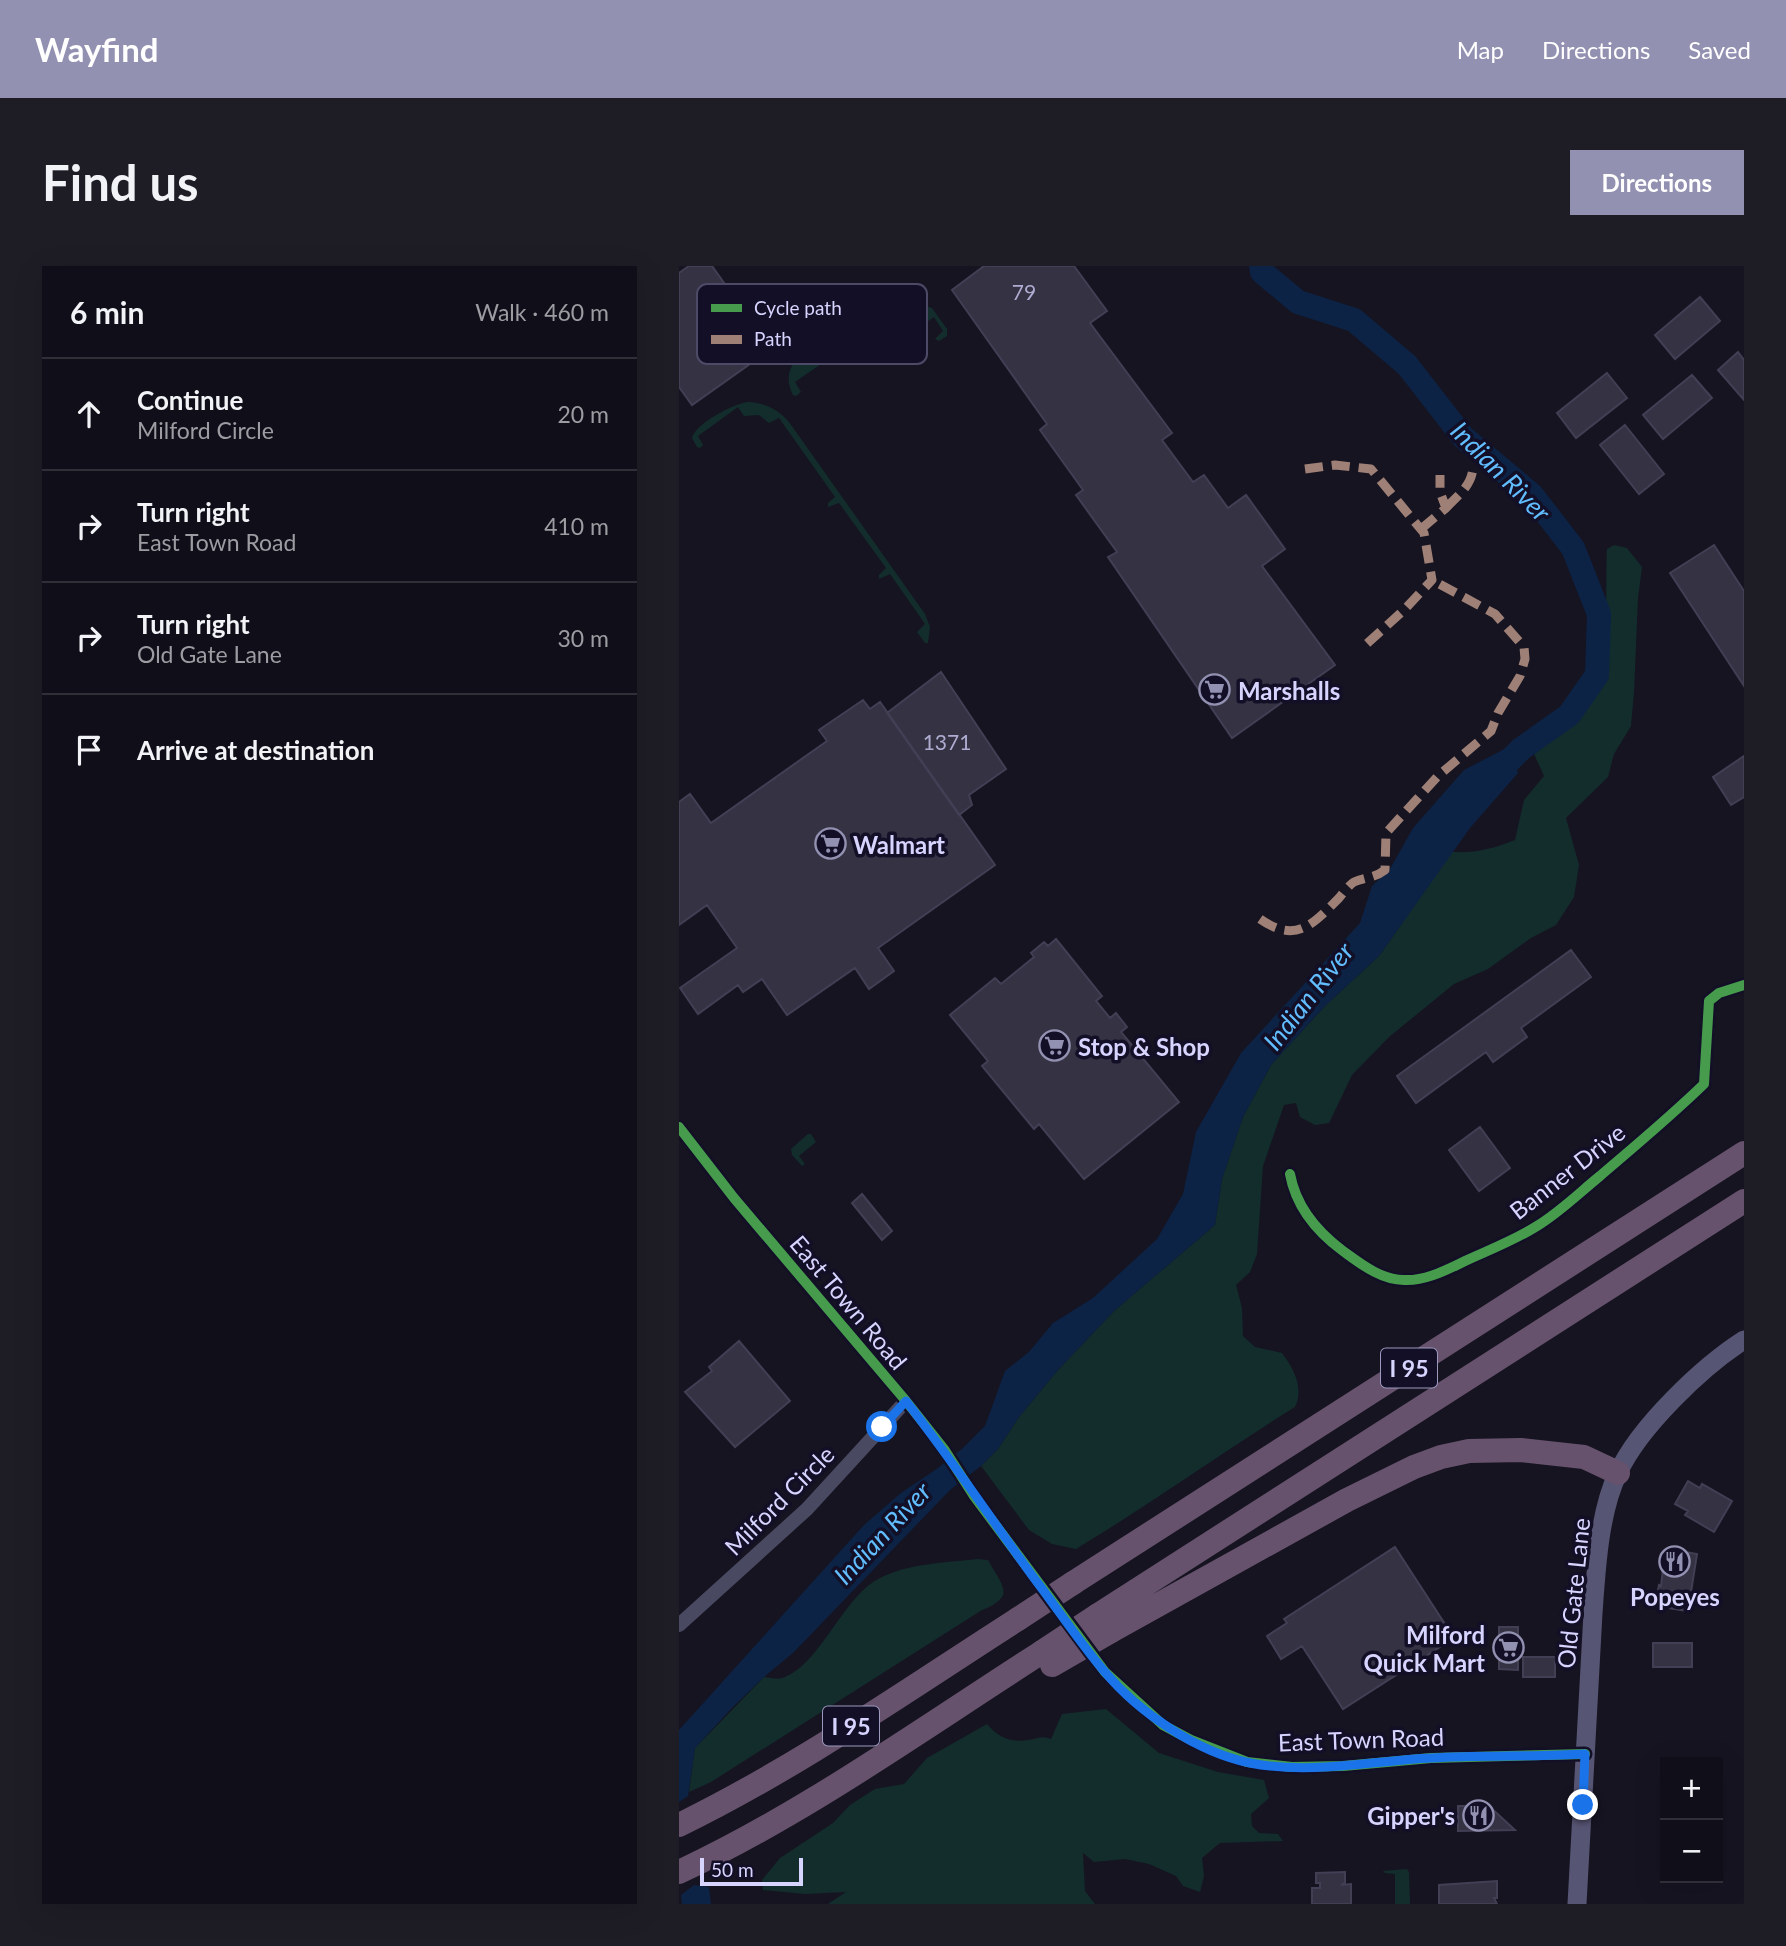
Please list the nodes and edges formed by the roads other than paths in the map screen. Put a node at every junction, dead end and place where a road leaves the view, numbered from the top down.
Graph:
1 (1744, 985) edge
2 (679, 1127) edge
3 (1744, 1151) edge
4 (1290, 1174) dead end
5 (1744, 1201) edge
6 (1744, 1340) edge
7 (906, 1401) junction
8 (1618, 1473) junction
9 (1105, 1623) junction
10 (679, 1625) edge
11 (1585, 1754) junction
12 (679, 1825) edge
13 (679, 1872) edge
14 (1577, 1904) edge

1 - 4 street, Banner Drive
2 - 7 street, East Town Road
3 - 12 highway, I 95, bridge
5 - 9 highway, I 95
6 - 8 main road, Old Gate Lane
7 - 10 street, Milford Circle
7 - 11 street, East Town Road
8 - 9 highway
8 - 11 main road, Old Gate Lane
9 - 13 highway, I 95, bridge
11 - 14 main road, Old Gate Lane

